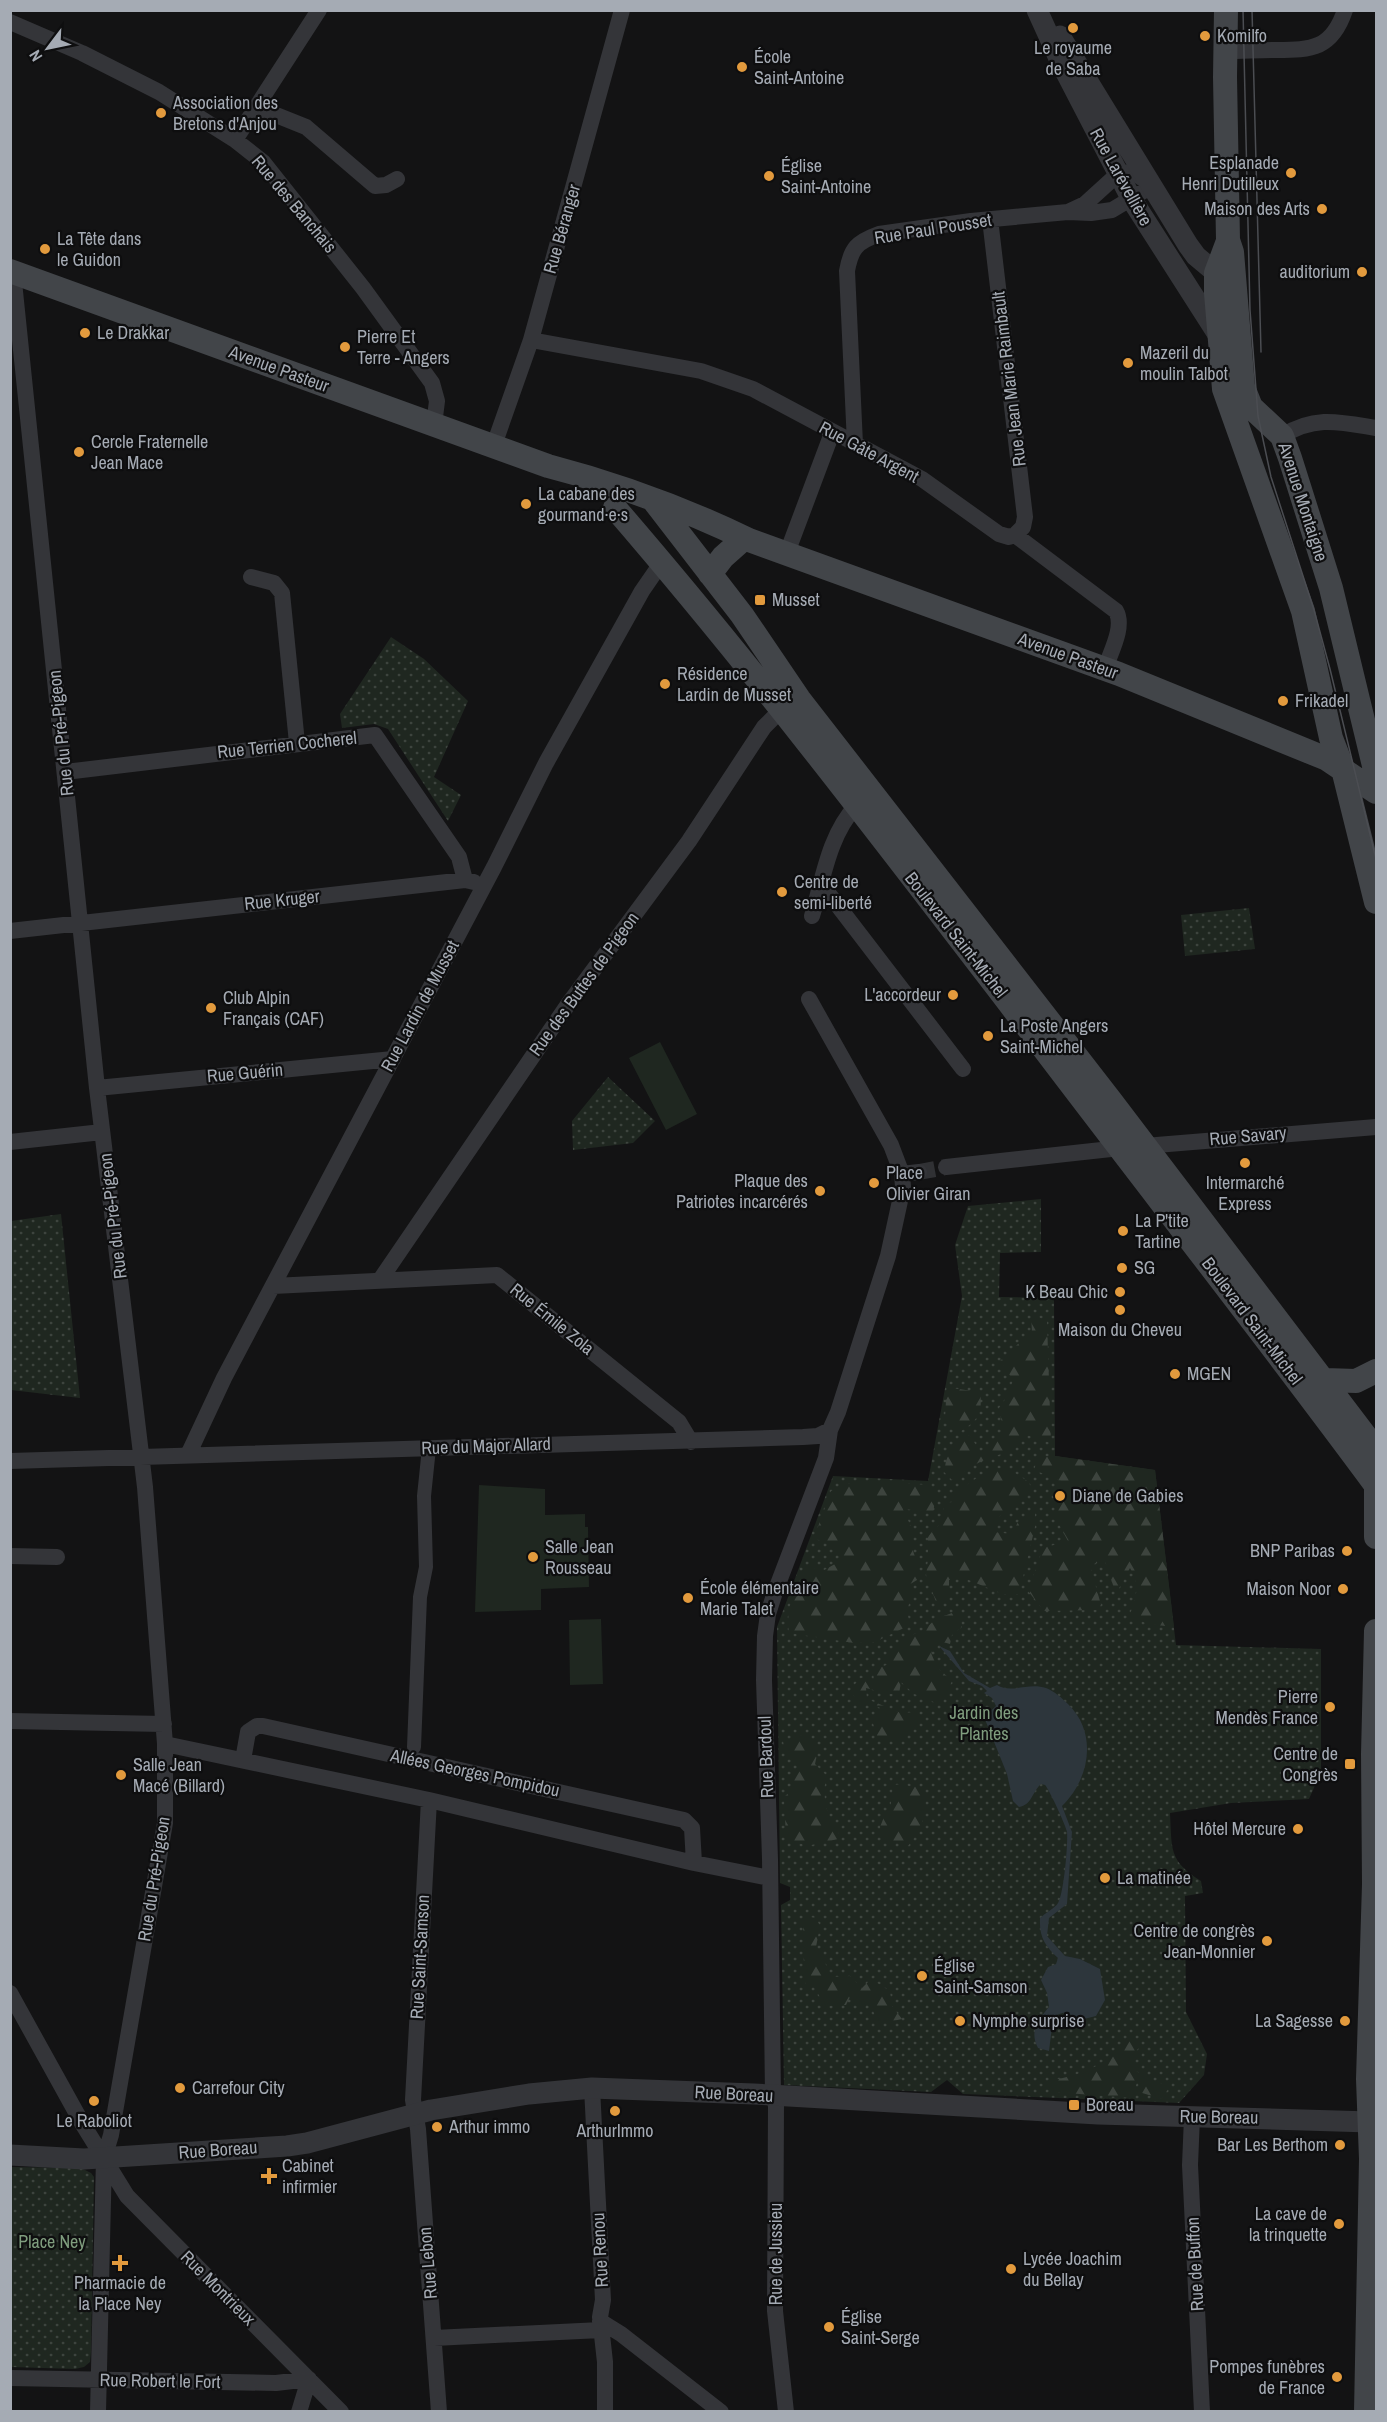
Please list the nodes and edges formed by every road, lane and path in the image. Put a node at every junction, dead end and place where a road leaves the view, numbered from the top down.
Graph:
1 (319, 10) edge
2 (622, 10) edge
3 (1037, 10) edge
4 (1043, 10) edge
5 (1226, 10) edge
6 (1345, 10) edge
7 (10, 22) edge
8 (1224, 51) junction
9 (256, 107) junction
10 (235, 140) junction
11 (1118, 174) junction
12 (397, 179) dead end
13 (1152, 186) junction
14 (1132, 200) junction
15 (1068, 212) junction
16 (990, 219) junction
17 (1228, 240) junction
18 (12, 272) edge
19 (1216, 273) junction
20 (1235, 290) junction
21 (1219, 336) junction
22 (531, 340) junction
23 (434, 425) junction
24 (1377, 428) edge
25 (832, 433) junction
26 (1282, 436) junction
27 (855, 444) junction
28 (494, 445) junction
29 (548, 466) junction
30 (654, 501) junction
31 (615, 508) junction
32 (720, 526) junction
33 (680, 532) junction
34 (1015, 535) junction
35 (745, 541) junction
36 (786, 553) junction
37 (662, 562) junction
38 (710, 574) junction
39 (251, 577) dead end
40 (1104, 669) junction
41 (791, 704) junction
42 (1370, 722) edge
43 (297, 743) junction
44 (1342, 769) junction
45 (65, 772) junction
46 (1377, 774) edge
47 (1377, 792) edge
48 (856, 806) junction
49 (465, 880) junction
50 (483, 885) junction
51 (822, 885) junction
52 (1377, 902) edge
53 (812, 916) dead end
54 (81, 923) junction
55 (10, 931) edge
56 (809, 999) dead end
57 (393, 1059) junction
58 (963, 1069) dead end
59 (97, 1088) junction
60 (1377, 1127) edge
61 (102, 1132) junction
62 (10, 1142) edge
63 (1145, 1146) junction
64 (1120, 1148) junction
65 (946, 1167) tunnel mouth
66 (919, 1172) tunnel mouth
67 (902, 1174) junction
68 (380, 1280) junction
69 (273, 1286) junction
70 (1377, 1371) edge
71 (1325, 1380) junction
72 (1377, 1428) edge
73 (830, 1430) junction
74 (692, 1442) junction
75 (429, 1448) junction
76 (1376, 1450) edge
77 (188, 1455) junction
78 (142, 1458) junction
79 (10, 1461) edge
80 (1375, 1484) edge
81 (1377, 1537) edge
82 (10, 1556) edge
83 (57, 1557) dead end
84 (1377, 1631) edge
85 (1376, 1699) edge
86 (10, 1721) edge
87 (164, 1724) junction
88 (165, 1744) junction
89 (414, 1747) dead end
90 (1375, 1755) edge
91 (243, 1760) junction
92 (429, 1800) junction
93 (693, 1863) junction
94 (770, 1878) junction
95 (10, 1993) edge
96 (592, 2088) junction
97 (774, 2095) junction
98 (416, 2115) junction
99 (1191, 2117) junction
100 (1373, 2122) edge
101 (10, 2155) edge
102 (104, 2158) junction
103 (601, 2326) junction
104 (434, 2338) junction
105 (10, 2378) edge
106 (99, 2379) junction
107 (309, 2379) junction
108 (98, 2412) edge
109 (299, 2412) edge
110 (341, 2412) edge
111 (439, 2412) edge
112 (606, 2412) edge
113 (720, 2412) edge
114 (786, 2412) edge
115 (1202, 2412) edge
116 (1366, 2412) edge

1 - 9 street
2 - 22 street, Rue Béranger
3 - 11 street, Rue Larévellière
4 - 13 street, Rue Larévellière
5 - 8 main road, Avenue Montaigne
6 - 8 street
7 - 10 street, Rue des Banchais
8 - 17 main road, Avenue Montaigne
9 - 10 street
9 - 12 street
10 - 23 street, Rue des Banchais
11 - 13 street
11 - 14 street, Rue Larévellière
11 - 15 street, Rue Paul Pousset
13 - 14 street, Rue Paul Pousset
13 - 19 street, Rue Larévellière
14 - 15 street, Rue Paul Pousset
14 - 21 street, Rue Larévellière
15 - 16 street, Rue Paul Pousset
16 - 27 street, Rue Paul Pousset
16 - 34 street, Rue Jean Marie Raimbault
17 - 19 main road, Avenue Montaigne
17 - 20 main road, Avenue Montaigne
18 - 23 main road, Avenue Pasteur
18 - 45 street, Rue du Pré-Pigeon
19 - 20 street, Rue Larévellière
19 - 21 main road, Avenue Montaigne
20 - 26 main road, Avenue Montaigne
21 - 44 main road, Avenue Montaigne
22 - 25 street, Rue Gâte Argent
22 - 28 street, Rue Béranger
23 - 28 main road, Avenue Pasteur
24 - 26 street
25 - 27 street, Rue Gâte Argent
25 - 36 street
26 - 42 main road, Avenue Montaigne
27 - 34 street, Rue Gâte Argent
28 - 29 main road, Avenue Pasteur
29 - 30 main road, Avenue Pasteur
29 - 31 main road, Avenue Pasteur
30 - 32 main road, Avenue Pasteur
30 - 33 main road
31 - 33 main road, Avenue Pasteur
31 - 37 main road, Boulevard Saint-Michel
32 - 33 main road
32 - 35 main road, Avenue Pasteur
33 - 35 main road, Avenue Pasteur
33 - 37 main road
33 - 38 main road, Boulevard Saint-Michel
34 - 40 street, Rue Gâte Argent
35 - 36 main road, Avenue Pasteur
35 - 38 main road
36 - 40 main road, Avenue Pasteur
37 - 41 main road, Boulevard Saint-Michel
37 - 50 street, Rue Lardin de Musset
38 - 41 main road, Boulevard Saint-Michel
39 - 43 street
40 - 44 main road, Avenue Pasteur
41 - 48 main road, Boulevard Saint-Michel
41 - 63 main road, Boulevard Saint-Michel
41 - 68 street, Rue des Buttes de Pigeon
42 - 46 main road, Avenue Montaigne
43 - 45 street, Rue Terrien Cocherel
43 - 49 street, Rue Terrien Cocherel
44 - 47 main road, Avenue Pasteur
44 - 52 main road, Avenue Montaigne
45 - 54 street, Rue du Pré-Pigeon
48 - 51 street
48 - 64 main road, Boulevard Saint-Michel
49 - 50 street, Rue Kruger
49 - 54 street, Rue Kruger
50 - 57 street, Rue Lardin de Musset
51 - 53 street
51 - 58 street
54 - 55 street, Rue Kruger
54 - 59 street, Rue du Pré-Pigeon
56 - 67 street
57 - 59 street, Rue Guérin
57 - 69 street, Rue Lardin de Musset
59 - 61 street, Rue du Pré-Pigeon
60 - 63 street, Rue Savary
61 - 62 street
61 - 78 street, Rue du Pré-Pigeon
63 - 64 street, Rue Savary
63 - 71 main road, Boulevard Saint-Michel
64 - 65 street, Rue Savary
64 - 80 main road, Boulevard Saint-Michel
66 - 67 street
67 - 73 street
68 - 69 street, Rue Émile Zola
68 - 74 street, Rue Émile Zola
69 - 77 street, Rue Lardin de Musset
70 - 71 main road
71 - 76 main road, Boulevard Saint-Michel
72 - 76 main road
73 - 74 street, Rue du Major Allard
73 - 94 street, Rue Bardoul
74 - 75 street, Rue du Major Allard
75 - 77 street, Rue du Major Allard
75 - 89 street
76 - 80 main road
77 - 78 street, Rue du Major Allard
78 - 79 street, Rue du Major Allard
78 - 87 street, Rue du Pré-Pigeon
80 - 81 main road
82 - 83 street
84 - 85 main road
85 - 90 main road
86 - 87 street
87 - 88 street, Rue du Pré-Pigeon
88 - 91 street, Allées Georges Pompidou
88 - 102 street, Rue du Pré-Pigeon
90 - 100 main road
91 - 92 street, Allées Georges Pompidou
91 - 93 street, Allées Georges Pompidou
92 - 93 street, Allées Georges Pompidou
92 - 98 street, Rue Saint-Samson
93 - 94 street, Allées Georges Pompidou
94 - 97 street, Rue Bardoul
95 - 102 street, Rue Montrieux
96 - 97 street, Rue Boreau
96 - 98 street, Rue Boreau
96 - 103 street, Rue Renou
97 - 99 street, Rue Boreau
97 - 114 street, Rue de Jussieu
98 - 102 street, Rue Boreau
98 - 104 street, Rue Lebon
99 - 100 street, Rue Boreau
99 - 115 street, Rue de Buffon
100 - 116 main road
101 - 102 street, Rue Boreau
102 - 106 street, Rue du Pré-Pigeon
102 - 107 street, Rue Montrieux
103 - 104 street
103 - 112 street, Rue Renou
103 - 113 street
104 - 111 street, Rue Lebon
105 - 106 street, Rue Robert le Fort
106 - 107 street, Rue Robert le Fort
106 - 108 street, Rue du Pré-Pigeon
107 - 109 street
107 - 110 street, Rue Montrieux

